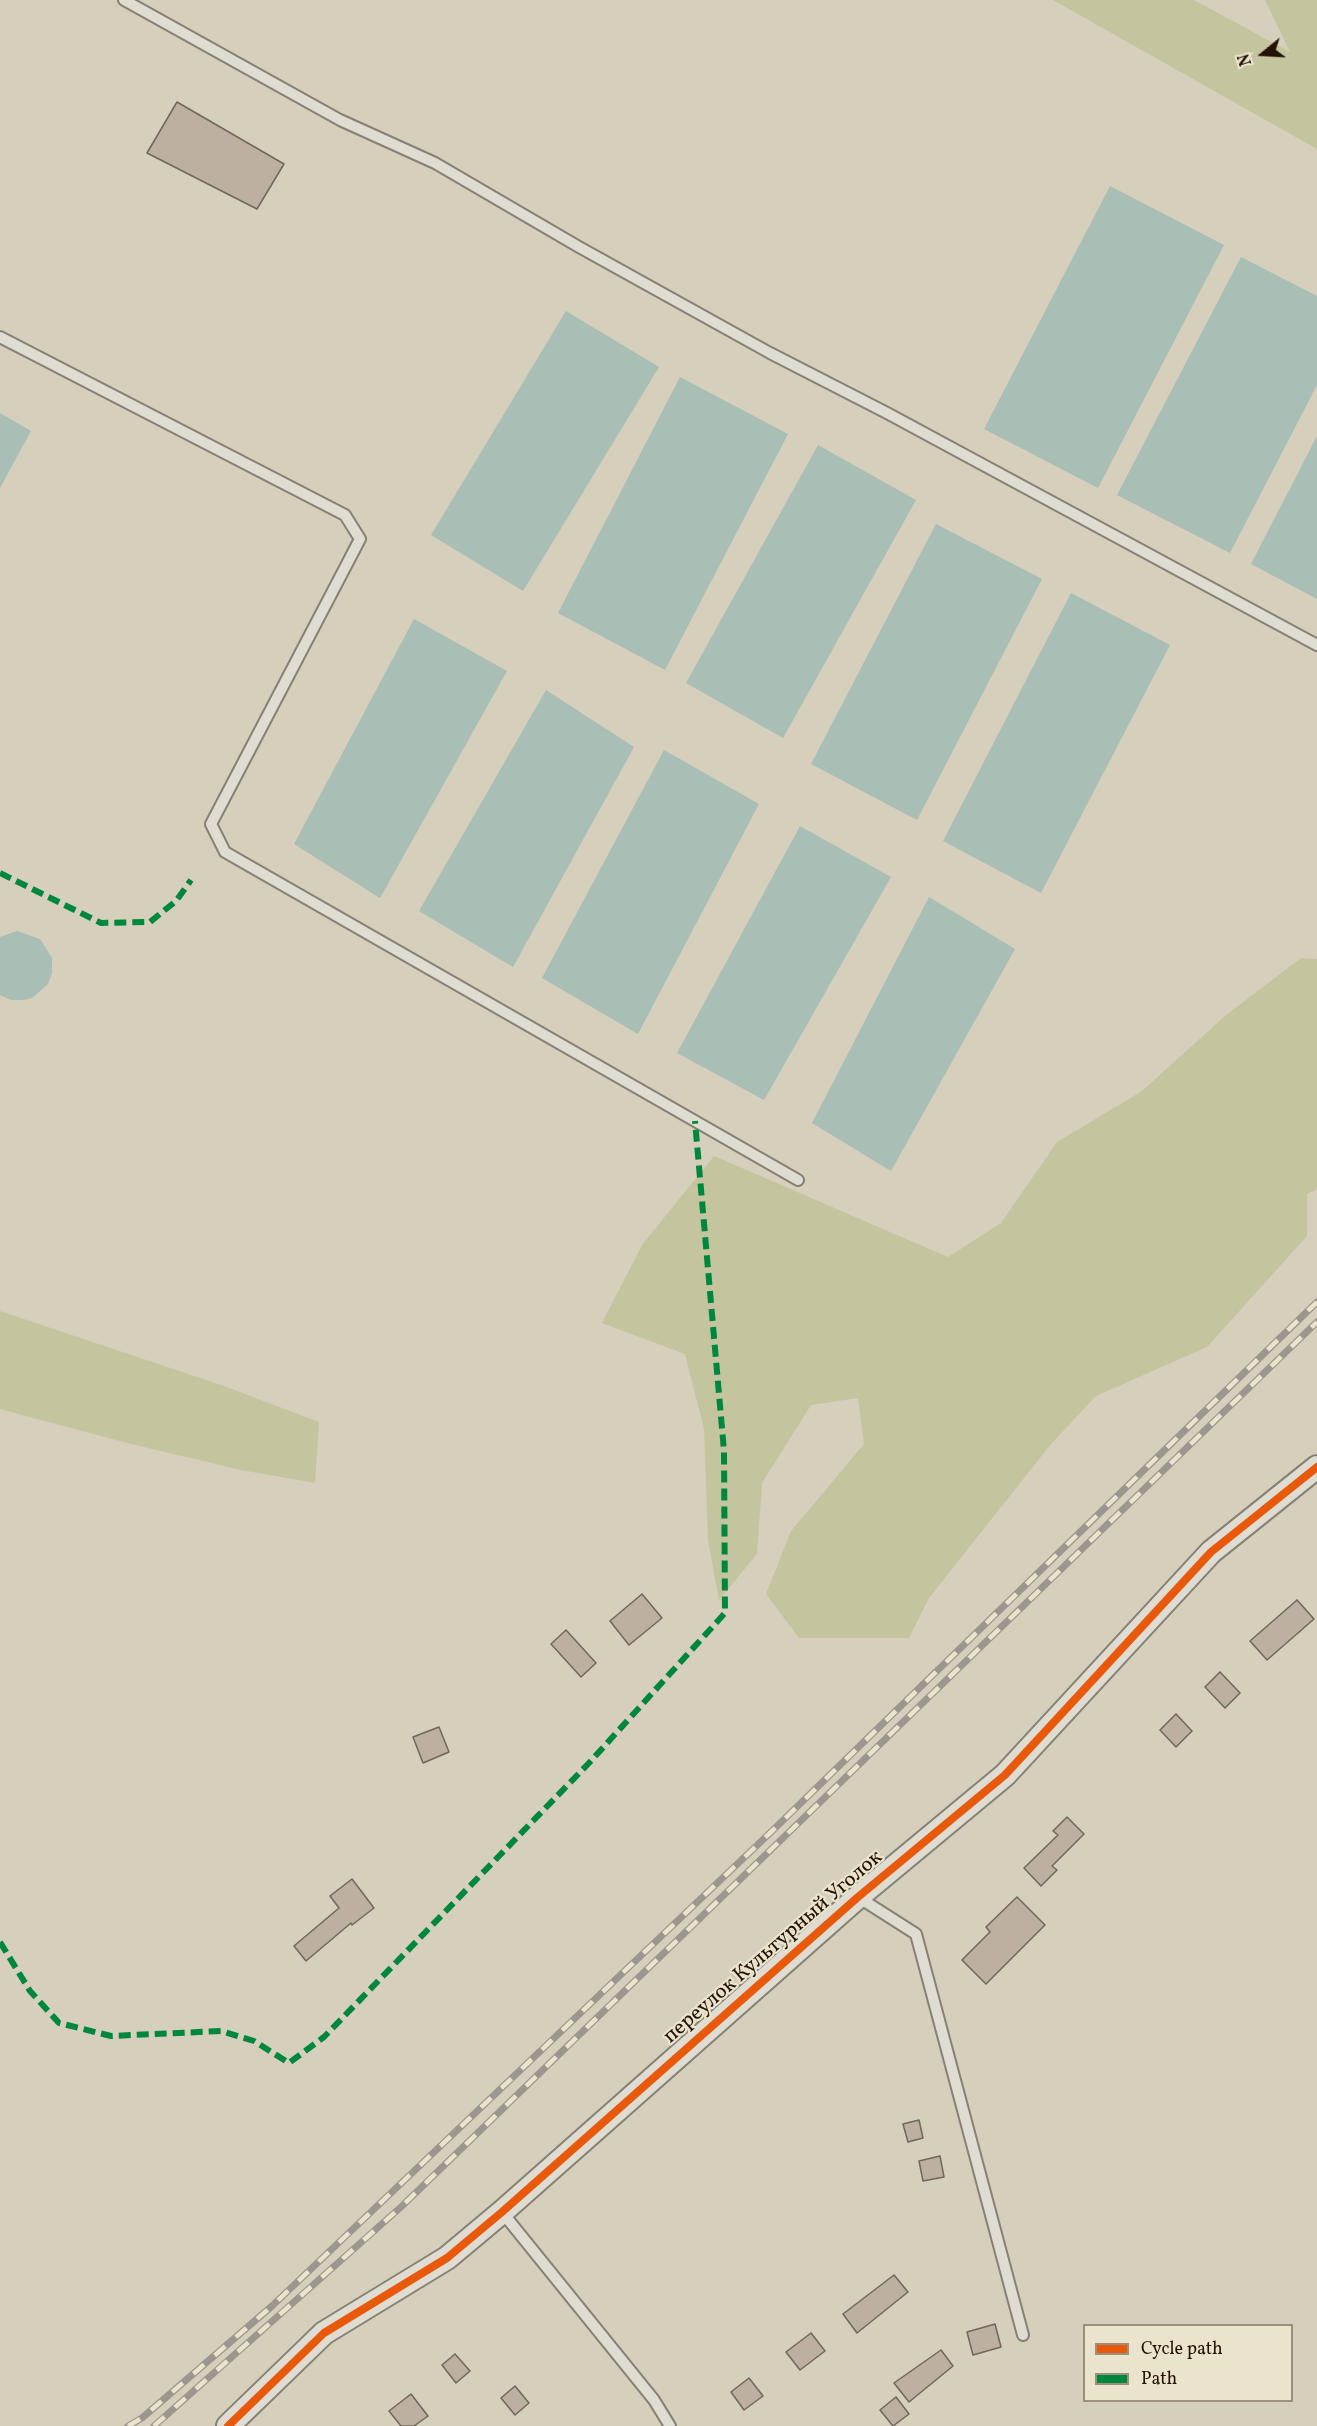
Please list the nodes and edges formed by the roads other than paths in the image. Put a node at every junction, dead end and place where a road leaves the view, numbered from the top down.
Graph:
1 (124, 0) edge
2 (0, 337) edge
3 (1317, 645) edge
4 (798, 1180) dead end
5 (1317, 1467) edge
6 (858, 1897) junction
7 (502, 2212) junction
8 (1023, 2335) dead end
9 (228, 2426) edge
10 (670, 2426) edge

1 - 3 lane
2 - 4 lane
5 - 6 street, переулок Культурный Уголок
6 - 7 street, переулок Культурный Уголок
6 - 8 lane
7 - 9 street, переулок Культурный Уголок
7 - 10 lane

